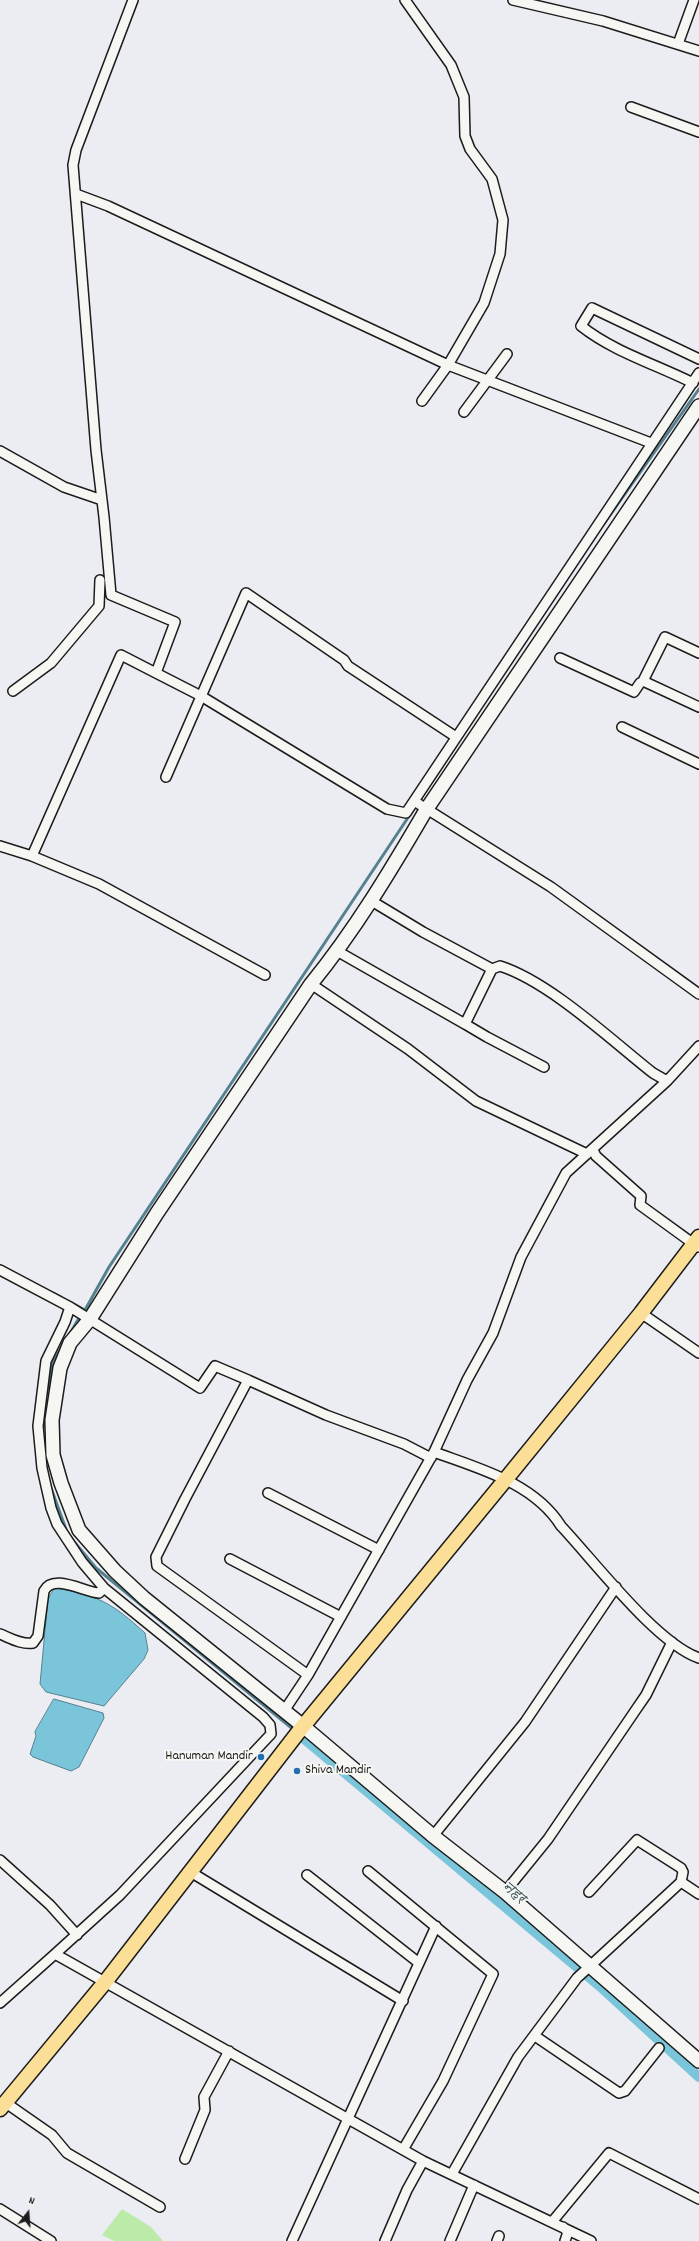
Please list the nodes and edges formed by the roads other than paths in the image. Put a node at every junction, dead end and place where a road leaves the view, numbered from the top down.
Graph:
1 (133, 0) edge
2 (513, 0) edge
3 (694, 0) edge
4 (408, 1) edge
5 (678, 44) junction
6 (699, 51) edge
7 (631, 107) dead end
8 (699, 132) edge
9 (76, 194) junction
10 (506, 354) dead end
11 (699, 359) edge
12 (448, 365) junction
13 (699, 374) edge
14 (487, 380) junction
15 (693, 383) junction
16 (422, 401) dead end
17 (699, 406) edge
18 (464, 412) dead end
19 (651, 443) junction
20 (0, 451) edge
21 (102, 500) junction
22 (100, 580) dead end
23 (699, 653) edge
24 (560, 658) dead end
25 (156, 673) junction
26 (640, 683) dead end
27 (13, 691) dead end
28 (201, 696) junction
29 (699, 707) edge
30 (622, 727) dead end
31 (456, 737) junction
32 (699, 764) edge
33 (166, 777) dead end
34 (414, 801) junction
35 (424, 809) junction
36 (0, 846) edge
37 (32, 856) junction
38 (370, 900) junction
39 (337, 951) junction
40 (492, 969) junction
41 (266, 975) dead end
42 (311, 984) junction
43 (699, 994) edge
44 (465, 1024) junction
45 (699, 1046) edge
46 (544, 1067) dead end
47 (667, 1080) junction
48 (590, 1152) junction
49 (697, 1243) edge
50 (0, 1270) edge
51 (70, 1307) junction
52 (641, 1313) junction
53 (90, 1319) junction
54 (699, 1353) edge
55 (248, 1380) junction
56 (433, 1455) junction
57 (506, 1479) junction
58 (268, 1493) dead end
59 (379, 1550) junction
60 (230, 1559) dead end
61 (616, 1586) junction
62 (104, 1588) junction
63 (341, 1617) junction
64 (0, 1634) edge
65 (672, 1642) junction
66 (699, 1658) edge
67 (308, 1675) junction
68 (284, 1711) junction
69 (303, 1726) junction
70 (432, 1836) junction
71 (0, 1860) edge
72 (189, 1871) junction
73 (368, 1871) dead end
74 (307, 1875) dead end
75 (681, 1882) junction
76 (505, 1892) junction
77 (589, 1892) dead end
78 (699, 1894) edge
79 (436, 1926) junction
80 (77, 1935) junction
81 (55, 1954) junction
82 (419, 1963) junction
83 (590, 1965) junction
84 (106, 1982) junction
85 (403, 2001) junction
86 (0, 2003) edge
87 (535, 2036) junction
88 (659, 2048) dead end
89 (229, 2052) junction
90 (699, 2062) edge
91 (3, 2106) edge
92 (347, 2118) junction
93 (404, 2148) junction
94 (185, 2158) dead end
95 (423, 2161) junction
96 (452, 2174) junction
97 (474, 2185) junction
98 (699, 2199) edge
99 (160, 2207) dead end
100 (0, 2209) edge
101 (552, 2222) junction
102 (563, 2228) junction
103 (51, 2241) edge
104 (292, 2241) edge
105 (386, 2241) edge
106 (450, 2241) edge
107 (565, 2241) edge
108 (591, 2241) edge

1 - 9 street
2 - 5 street
3 - 5 street
4 - 12 street
5 - 6 street
7 - 8 street
9 - 12 street
9 - 21 street
10 - 14 street
11 - 15 street
12 - 14 street
12 - 16 street
13 - 15 street
14 - 18 street
14 - 19 street
15 - 19 street
17 - 35 street
19 - 31 street
20 - 21 street
21 - 25 street
22 - 27 street
23 - 29 street
24 - 26 street
25 - 28 street
25 - 37 street
28 - 31 street
28 - 33 street
28 - 34 street
30 - 32 street
31 - 34 street
34 - 35 street
35 - 38 street
35 - 43 street
36 - 37 street
37 - 41 street
38 - 39 street
38 - 40 street
39 - 42 street
39 - 44 street
40 - 44 street
40 - 47 street
42 - 48 street
42 - 53 street
44 - 46 street
45 - 47 street
47 - 48 street
48 - 49 street
48 - 56 street
49 - 52 main road
50 - 51 street
51 - 53 street
51 - 62 street
52 - 54 street
52 - 57 main road
53 - 55 street
53 - 68 street
55 - 56 street
55 - 67 street
56 - 57 street
56 - 59 street
57 - 61 street
57 - 69 main road
58 - 59 street
59 - 63 street
60 - 63 street
61 - 65 street
61 - 70 street
62 - 64 street
62 - 80 street
63 - 67 street
65 - 66 street
65 - 76 street
67 - 68 street
68 - 69 street
69 - 70 street
69 - 72 main road
70 - 76 street
71 - 80 street
72 - 84 main road
72 - 85 street
73 - 79 street
74 - 82 street
75 - 77 street
75 - 78 street
75 - 83 street
76 - 83 street
79 - 82 street
79 - 93 street
80 - 81 street
81 - 84 street
81 - 86 street
82 - 85 street
83 - 87 street
83 - 90 street
84 - 89 street
84 - 91 main road
85 - 92 street
87 - 88 street
87 - 96 street
89 - 92 street
89 - 94 street
91 - 99 street
92 - 93 street
92 - 104 street
93 - 95 street
95 - 96 street
95 - 105 street
96 - 97 street
97 - 101 street
97 - 106 street
98 - 101 street
100 - 103 street
101 - 102 street
102 - 107 street
102 - 108 street

